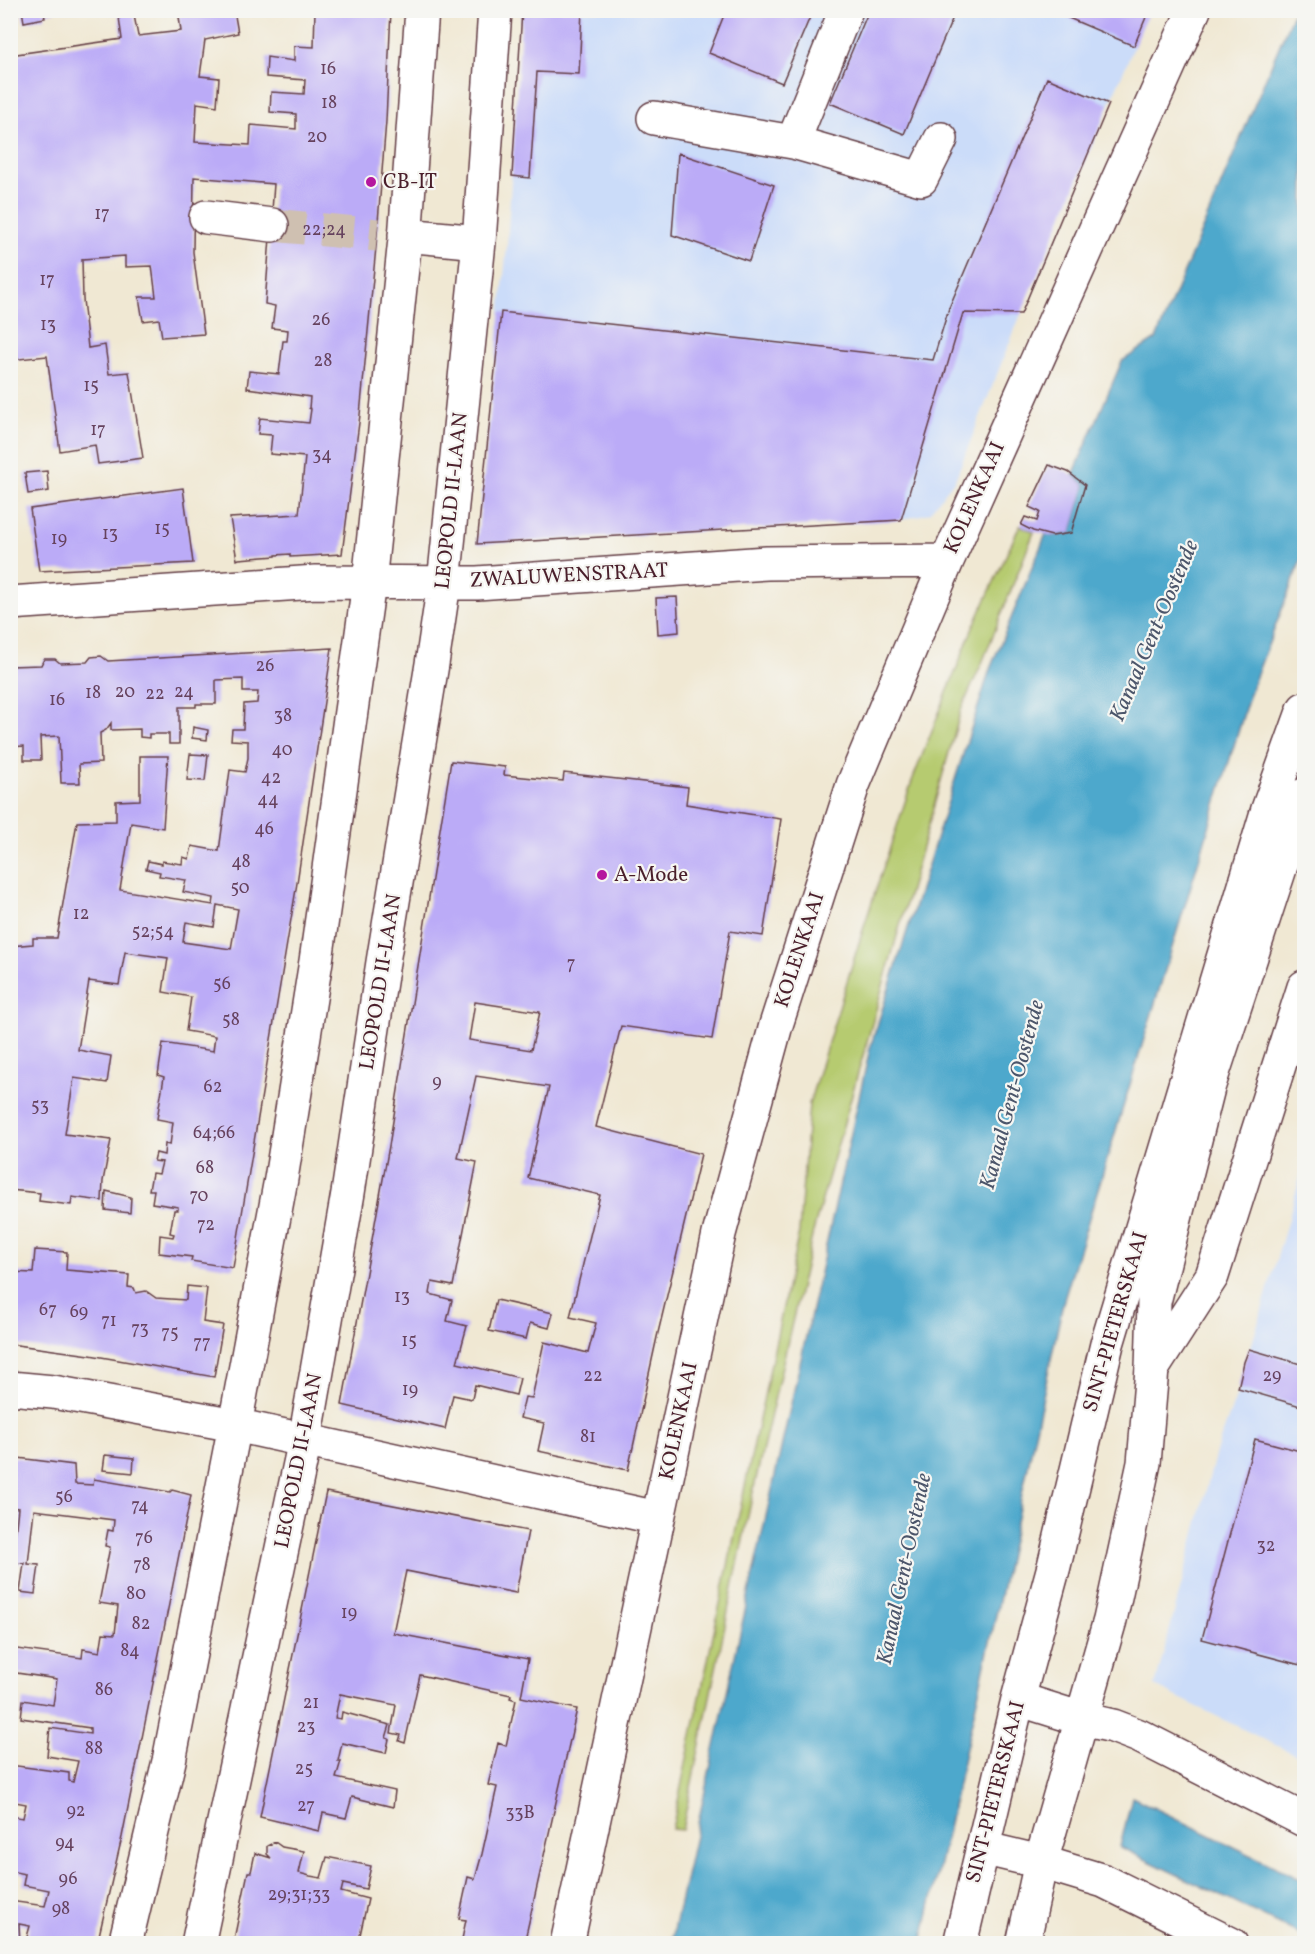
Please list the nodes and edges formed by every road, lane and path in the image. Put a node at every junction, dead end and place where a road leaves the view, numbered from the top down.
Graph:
1 (422, 10) edge
2 (495, 10) edge
3 (846, 10) edge
4 (1194, 10) edge
5 (654, 118) dead end
6 (941, 139) dead end
7 (792, 142) junction
8 (206, 217) dead end
9 (272, 225) tunnel mouth
10 (396, 236) junction
11 (479, 242) junction
12 (947, 561) junction
13 (369, 583) junction
14 (444, 583) junction
15 (10, 603) edge
16 (1305, 709) edge
17 (1305, 795) edge
18 (1305, 987) edge
19 (1152, 1369) junction
20 (10, 1389) edge
21 (235, 1425) junction
22 (305, 1440) junction
23 (658, 1518) junction
24 (1018, 1700) junction
25 (1082, 1719) junction
26 (1305, 1820) edge
27 (982, 1848) junction
28 (1041, 1862) junction
29 (125, 1944) edge
30 (198, 1944) edge
31 (567, 1944) edge
32 (960, 1944) edge
33 (1023, 1944) edge
34 (1231, 1944) edge

1 - 10 street
2 - 11 street, LEOPOLD II-LAAN
3 - 7 street
4 - 12 street, KOLENKAAI
5 - 7 street
6 - 7 street
8 - 9 street
10 - 11 street
10 - 13 street
11 - 14 street, LEOPOLD II-LAAN
12 - 14 street, ZWALUWENSTRAAT
12 - 23 street, KOLENKAAI
13 - 14 street, ZWALUWENSTRAAT
13 - 15 street, ZWALUWENSTRAAT
13 - 21 street
14 - 22 street, LEOPOLD II-LAAN
16 - 24 street, SINT-PIETERSKAAI
17 - 19 street, SINT-PIETERSKAAI
18 - 19 street, SINT-PIETERSKAAI
19 - 25 street, SINT-PIETERSKAAI
20 - 21 street
21 - 22 street
21 - 29 street
22 - 23 street
22 - 30 street, LEOPOLD II-LAAN
23 - 31 street, KOLENKAAI
24 - 25 street
24 - 27 street, SINT-PIETERSKAAI
25 - 26 street
25 - 28 street, SINT-PIETERSKAAI
27 - 28 street
27 - 32 street, SINT-PIETERSKAAI
28 - 33 street, SINT-PIETERSKAAI
28 - 34 street

